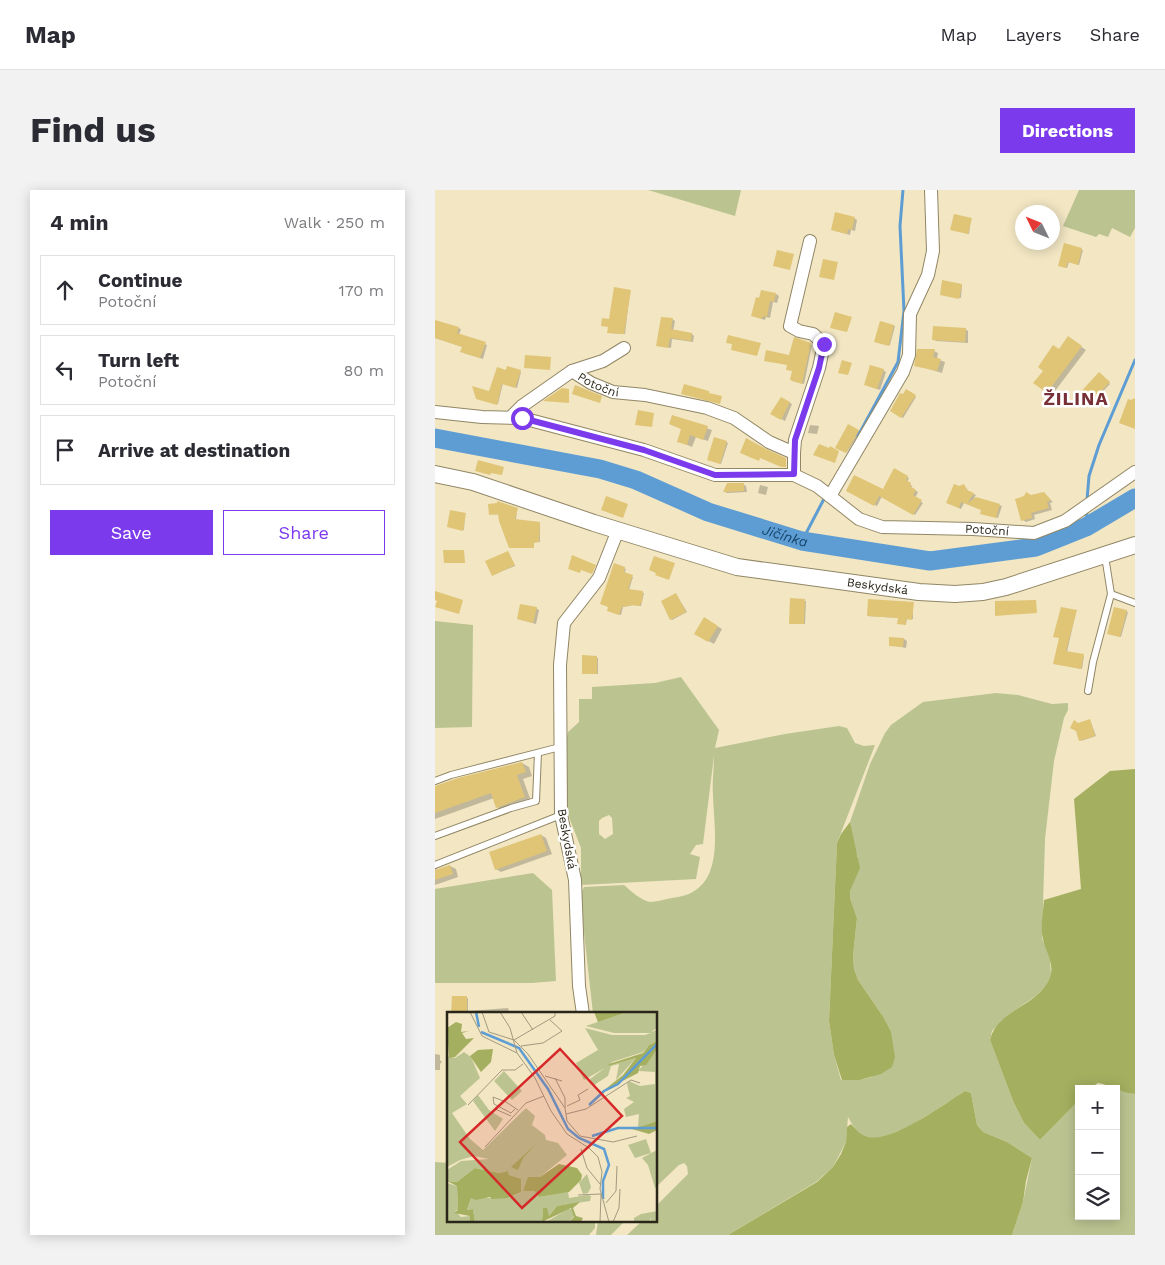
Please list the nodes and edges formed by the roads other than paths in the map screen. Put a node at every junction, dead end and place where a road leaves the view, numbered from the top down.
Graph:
1 (931, 190) edge
2 (810, 241) dead end
3 (624, 348) dead end
4 (572, 371) junction
5 (435, 412) edge
6 (511, 417) junction
7 (795, 453) junction
8 (1135, 472) edge
9 (435, 474) edge
10 (794, 474) junction
11 (830, 496) junction
12 (617, 530) junction
13 (1135, 545) edge
14 (1105, 555) junction
15 (1111, 594) junction
16 (1135, 603) edge
17 (1088, 691) dead end
18 (560, 747) junction
19 (538, 753) junction
20 (435, 781) edge
21 (561, 815) junction
22 (435, 836) edge
23 (435, 865) edge
24 (583, 1012) edge

1 - 11 street
2 - 7 street
3 - 4 street, Potoční
4 - 6 street, Potoční
4 - 7 street, Potoční
5 - 6 street, Potoční
6 - 10 street, Potoční
7 - 10 street
8 - 11 street, Potoční
9 - 12 street, Beskydská
10 - 11 street, Potoční
12 - 14 street, Beskydská
12 - 18 street, Beskydská
13 - 14 street, Beskydská
14 - 15 lane
15 - 16 lane
15 - 17 lane
18 - 19 lane
18 - 21 street, Beskydská
19 - 20 lane
19 - 22 lane
21 - 23 lane
21 - 24 street, Beskydská

